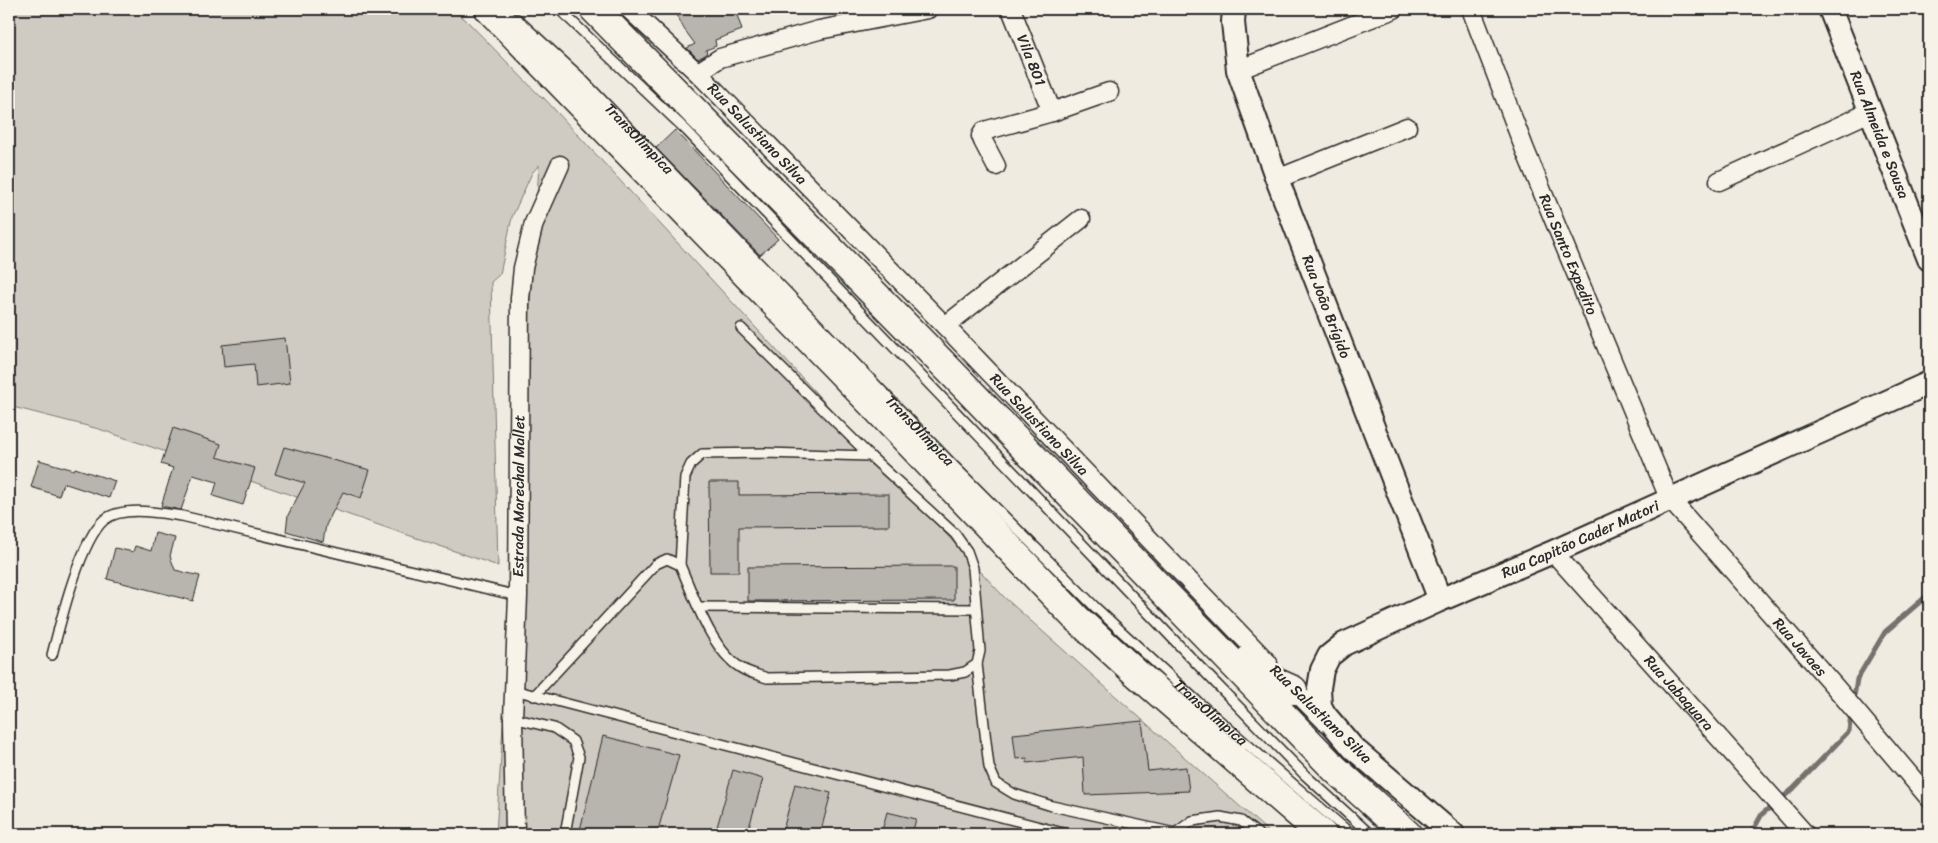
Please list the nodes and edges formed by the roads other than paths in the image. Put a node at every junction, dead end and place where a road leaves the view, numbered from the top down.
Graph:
1 (558, 9) edge
2 (594, 9) edge
3 (629, 9) edge
4 (928, 9) edge
5 (1012, 9) edge
6 (1234, 9) edge
7 (1394, 9) edge
8 (1471, 9) edge
9 (1830, 9) edge
10 (501, 12) edge
11 (1238, 70) junction
12 (700, 75) junction
13 (1109, 92) dead end
14 (1052, 112) junction
15 (1870, 112) junction
16 (1407, 127) dead end
17 (560, 165) dead end
18 (996, 166) dead end
19 (1277, 179) junction
20 (1720, 181) dead end
21 (1081, 218) dead end
22 (1929, 259) edge
23 (945, 326) junction
24 (741, 328) dead end
25 (953, 374) junction
26 (1929, 383) edge
27 (870, 456) junction
28 (1670, 498) junction
29 (1553, 552) junction
30 (680, 565) junction
31 (518, 596) junction
32 (1440, 600) junction
33 (699, 607) junction
34 (976, 609) junction
35 (52, 655) dead end
36 (977, 664) junction
37 (514, 690) junction
38 (1293, 690) junction
39 (534, 696) junction
40 (1195, 712) junction
41 (513, 718) junction
42 (1353, 748) junction
43 (1929, 798) edge
44 (1799, 828) edge
45 (515, 834) edge
46 (565, 834) edge
47 (1067, 834) edge
48 (1175, 834) edge
49 (1258, 834) edge
50 (1322, 834) edge
51 (1351, 834) edge
52 (1370, 834) edge
53 (1407, 834) edge
54 (1453, 834) edge

1 - 52 lane, TransOlímpica
2 - 25 highway
3 - 12 street, Rua Salustiano Silva
4 - 12 street
5 - 14 street, Vila 801
6 - 11 street, Rua João Brígido
7 - 11 street
8 - 28 street, Rua Santo Expedito
9 - 15 street, Rua Almeida e Sousa
10 - 40 highway, TransOlímpica
11 - 19 street, Rua João Brígido
12 - 23 street, Rua Salustiano Silva
13 - 14 street
14 - 18 street
15 - 20 street
15 - 22 street, Rua Almeida e Sousa
16 - 19 street
17 - 31 street, Estrada Marechal Mallet
19 - 32 street, Rua João Brígido
21 - 23 street
23 - 38 street, Rua Salustiano Silva
24 - 27 lane
25 - 38 highway
25 - 53 highway
26 - 28 street, Rua Capitão Cader Matori
27 - 30 lane
27 - 34 lane
28 - 29 street, Rua Capitão Cader Matori
28 - 43 street, Rua Javaes
29 - 32 street, Rua Capitão Cader Matori
29 - 44 street, Rua Jabaquara
30 - 33 lane
30 - 39 lane
31 - 35 lane
31 - 37 street, Estrada Marechal Mallet
32 - 42 street, Rua Capitão Cader Matori
33 - 34 lane
33 - 36 lane
34 - 36 lane
36 - 48 lane
37 - 39 lane
37 - 41 street, Estrada Marechal Mallet
38 - 42 street, Rua Salustiano Silva
39 - 47 lane
40 - 50 highway, TransOlímpica
40 - 51 lane, TransOlímpica
41 - 45 street, Estrada Marechal Mallet
41 - 46 lane
42 - 54 street, Rua Salustiano Silva
48 - 49 lane

